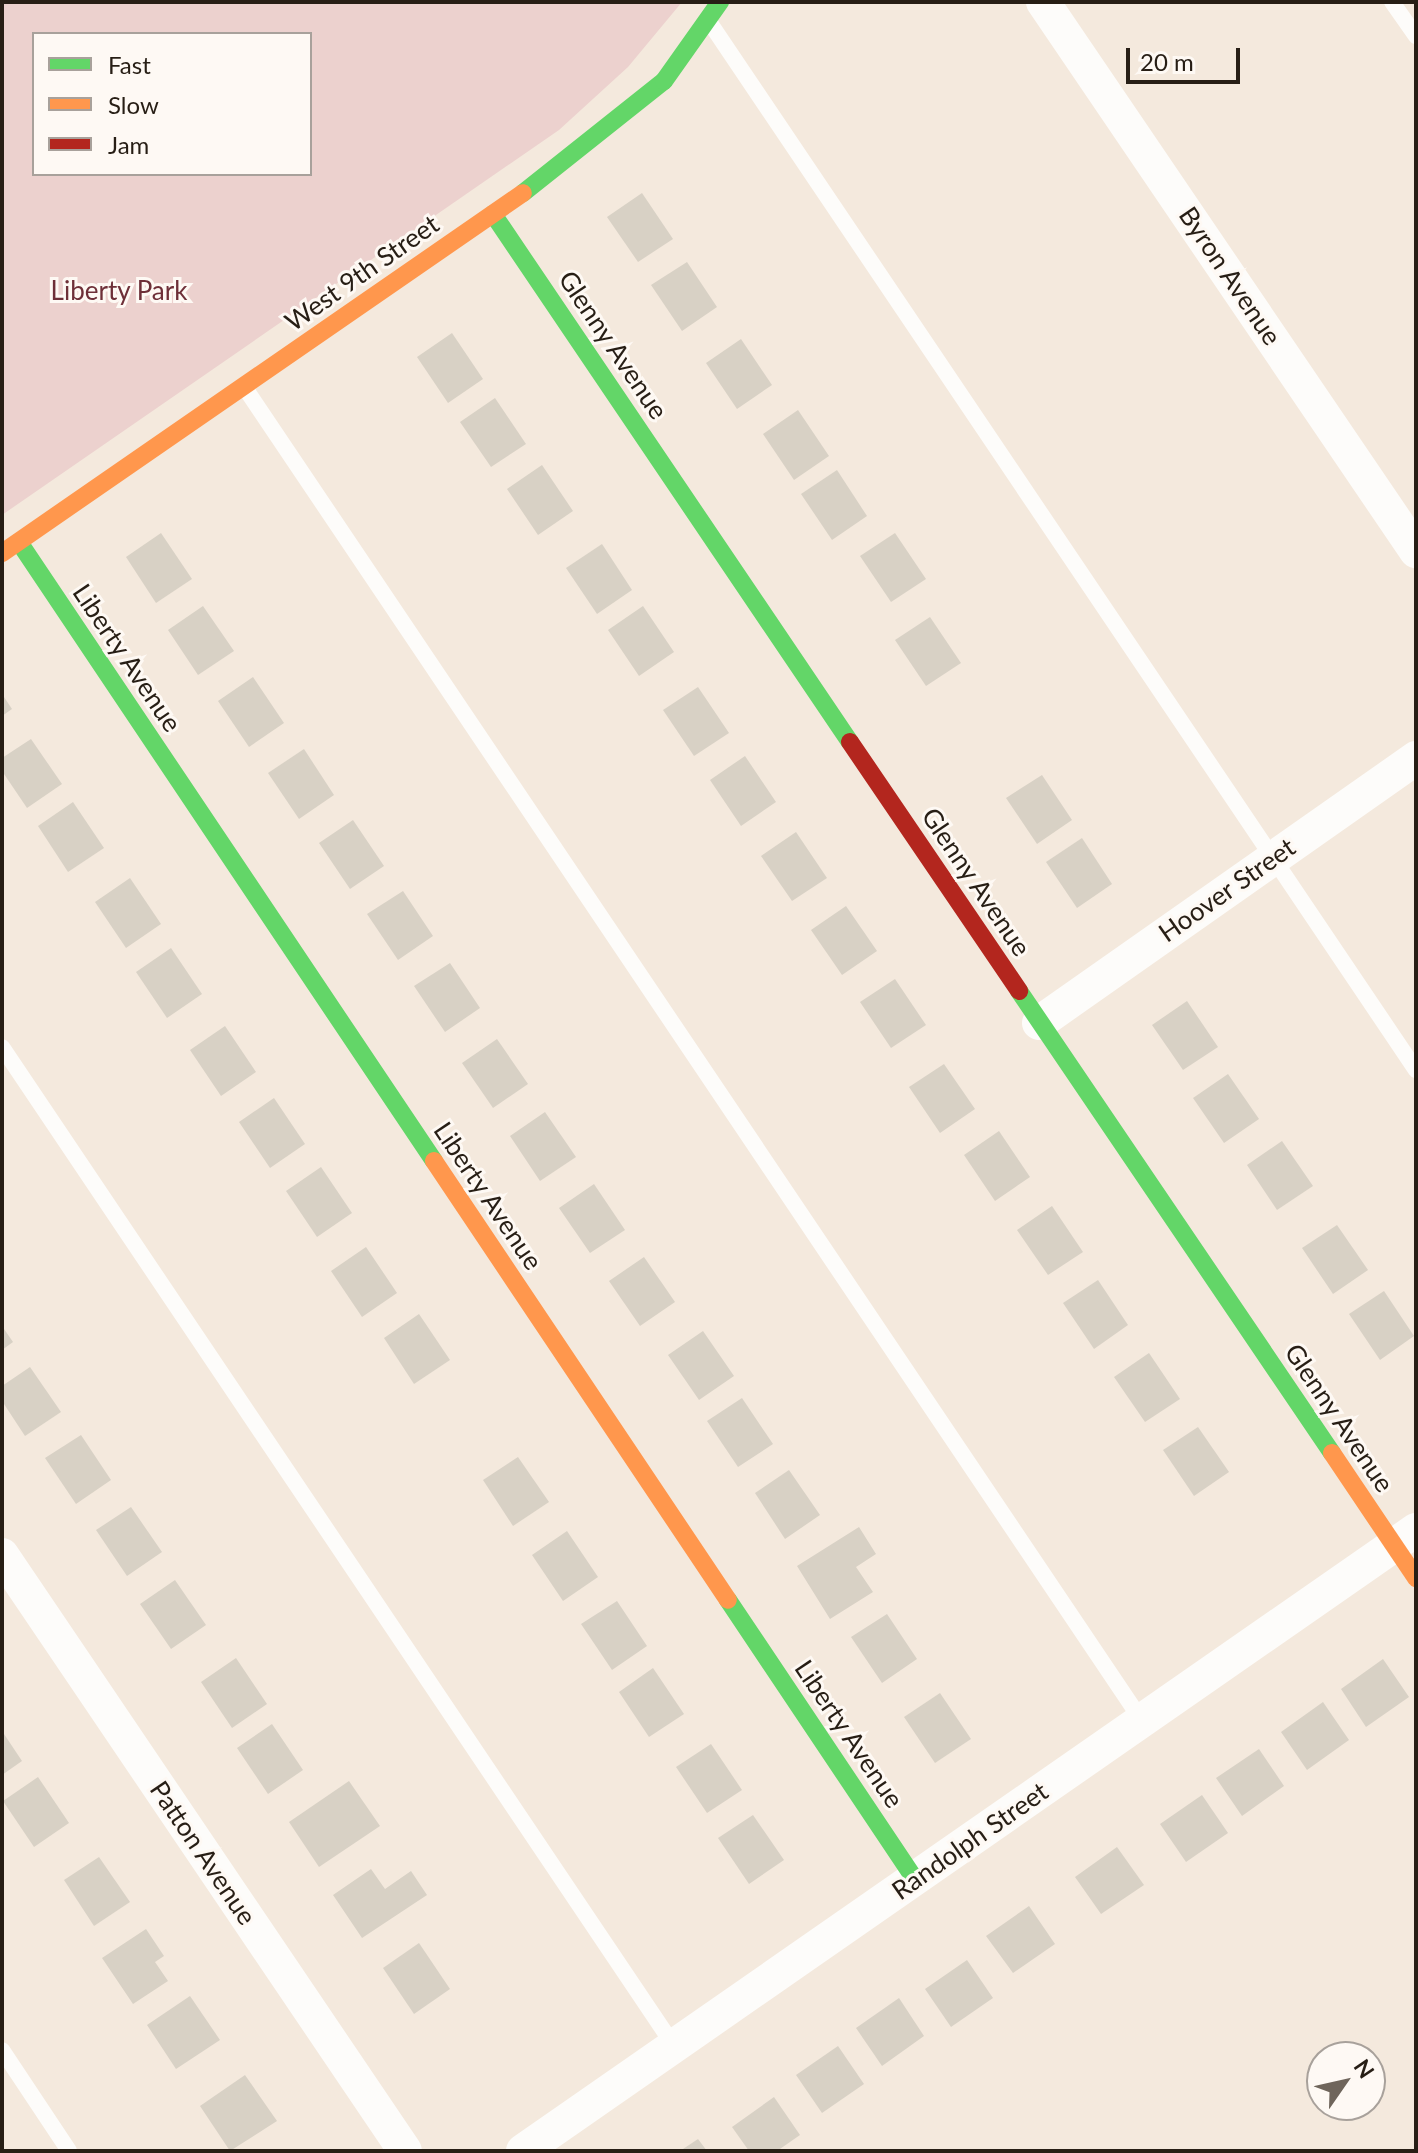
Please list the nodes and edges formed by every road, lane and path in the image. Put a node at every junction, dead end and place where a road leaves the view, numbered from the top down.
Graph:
1 (720, 2) edge
2 (1043, 2) edge
3 (1392, 2) edge
4 (708, 20) junction
5 (1416, 36) edge
6 (493, 214) junction
7 (244, 386) junction
8 (19, 542) junction
9 (1416, 551) edge
10 (2, 553) edge
11 (1416, 758) edge
12 (1275, 856) junction
13 (1039, 1023) junction
14 (2, 1047) edge
15 (1416, 1070) edge
16 (1405, 1538) edge
17 (2, 1555) edge
18 (1416, 1578) edge
19 (1142, 1721) junction
20 (915, 1879) junction
21 (674, 2046) junction
22 (2, 2050) edge
23 (69, 2151) edge
24 (405, 2151) edge
25 (523, 2151) edge

1 - 4 street, West 9th Street
2 - 9 street, Byron Avenue
3 - 5 lane
4 - 6 street, West 9th Street
4 - 12 lane
6 - 7 street, West 9th Street
6 - 13 street, Glenny Avenue
7 - 8 street, West 9th Street
7 - 19 lane
8 - 10 street, West 9th Street
8 - 20 street, Liberty Avenue
11 - 12 street, Hoover Street
12 - 13 street, Hoover Street
12 - 15 lane
13 - 16 street, Glenny Avenue
14 - 21 lane
16 - 18 street, Glenny Avenue
16 - 19 street, Randolph Street
17 - 24 street, Patton Avenue
19 - 20 street, Randolph Street
20 - 21 street, Randolph Street
21 - 25 street, Randolph Street
22 - 23 lane

